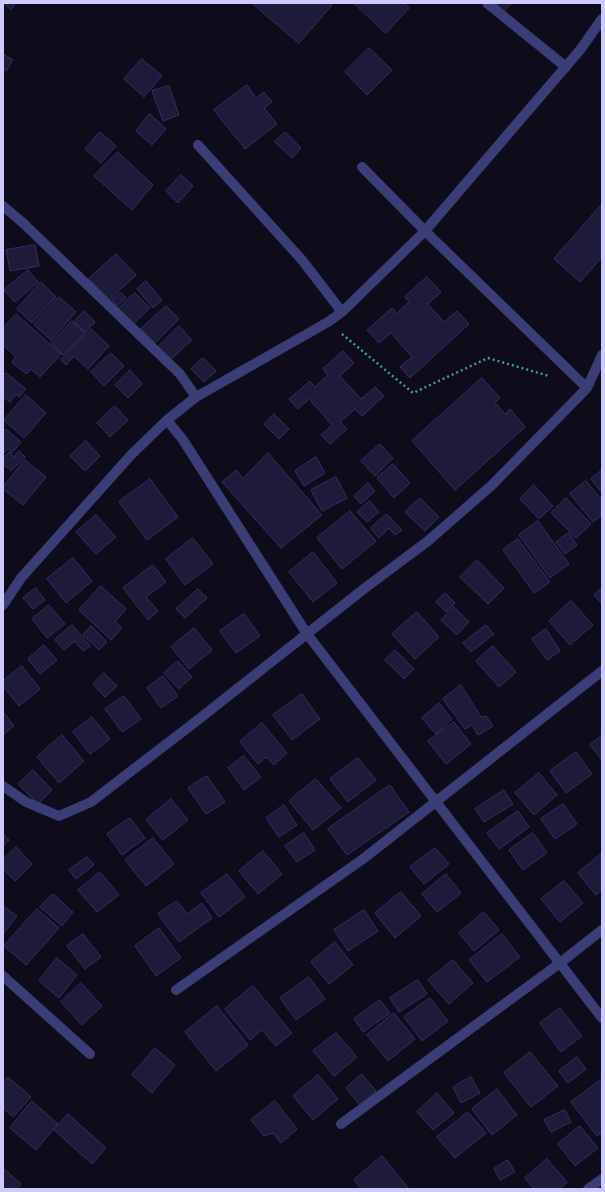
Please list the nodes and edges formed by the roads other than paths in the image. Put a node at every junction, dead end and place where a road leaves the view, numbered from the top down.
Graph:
1 (487, 3) edge
2 (602, 19) edge
3 (566, 66) junction
4 (198, 145) dead end
5 (362, 168) dead end
6 (3, 206) edge
7 (425, 231) junction
8 (342, 312) junction
9 (602, 355) edge
10 (587, 388) junction
11 (196, 397) junction
12 (167, 420) junction
13 (3, 605) edge
14 (307, 634) junction
15 (602, 671) edge
16 (3, 786) edge
17 (436, 802) junction
18 (602, 930) edge
19 (560, 963) junction
20 (3, 976) edge
21 (176, 990) dead end
22 (602, 1018) edge
23 (90, 1054) dead end
24 (341, 1124) dead end
25 (602, 1179) edge
26 (588, 1189) edge

1 - 3 street
2 - 3 street
3 - 7 street
4 - 8 street
5 - 7 street
6 - 11 street
7 - 8 street
7 - 10 street
8 - 11 street
9 - 10 street
10 - 14 street
11 - 12 street
12 - 13 street
12 - 14 street
14 - 16 street
14 - 17 street
15 - 17 street
17 - 19 street
17 - 21 street
18 - 19 street
19 - 22 street
19 - 24 street
20 - 23 street
25 - 26 street

